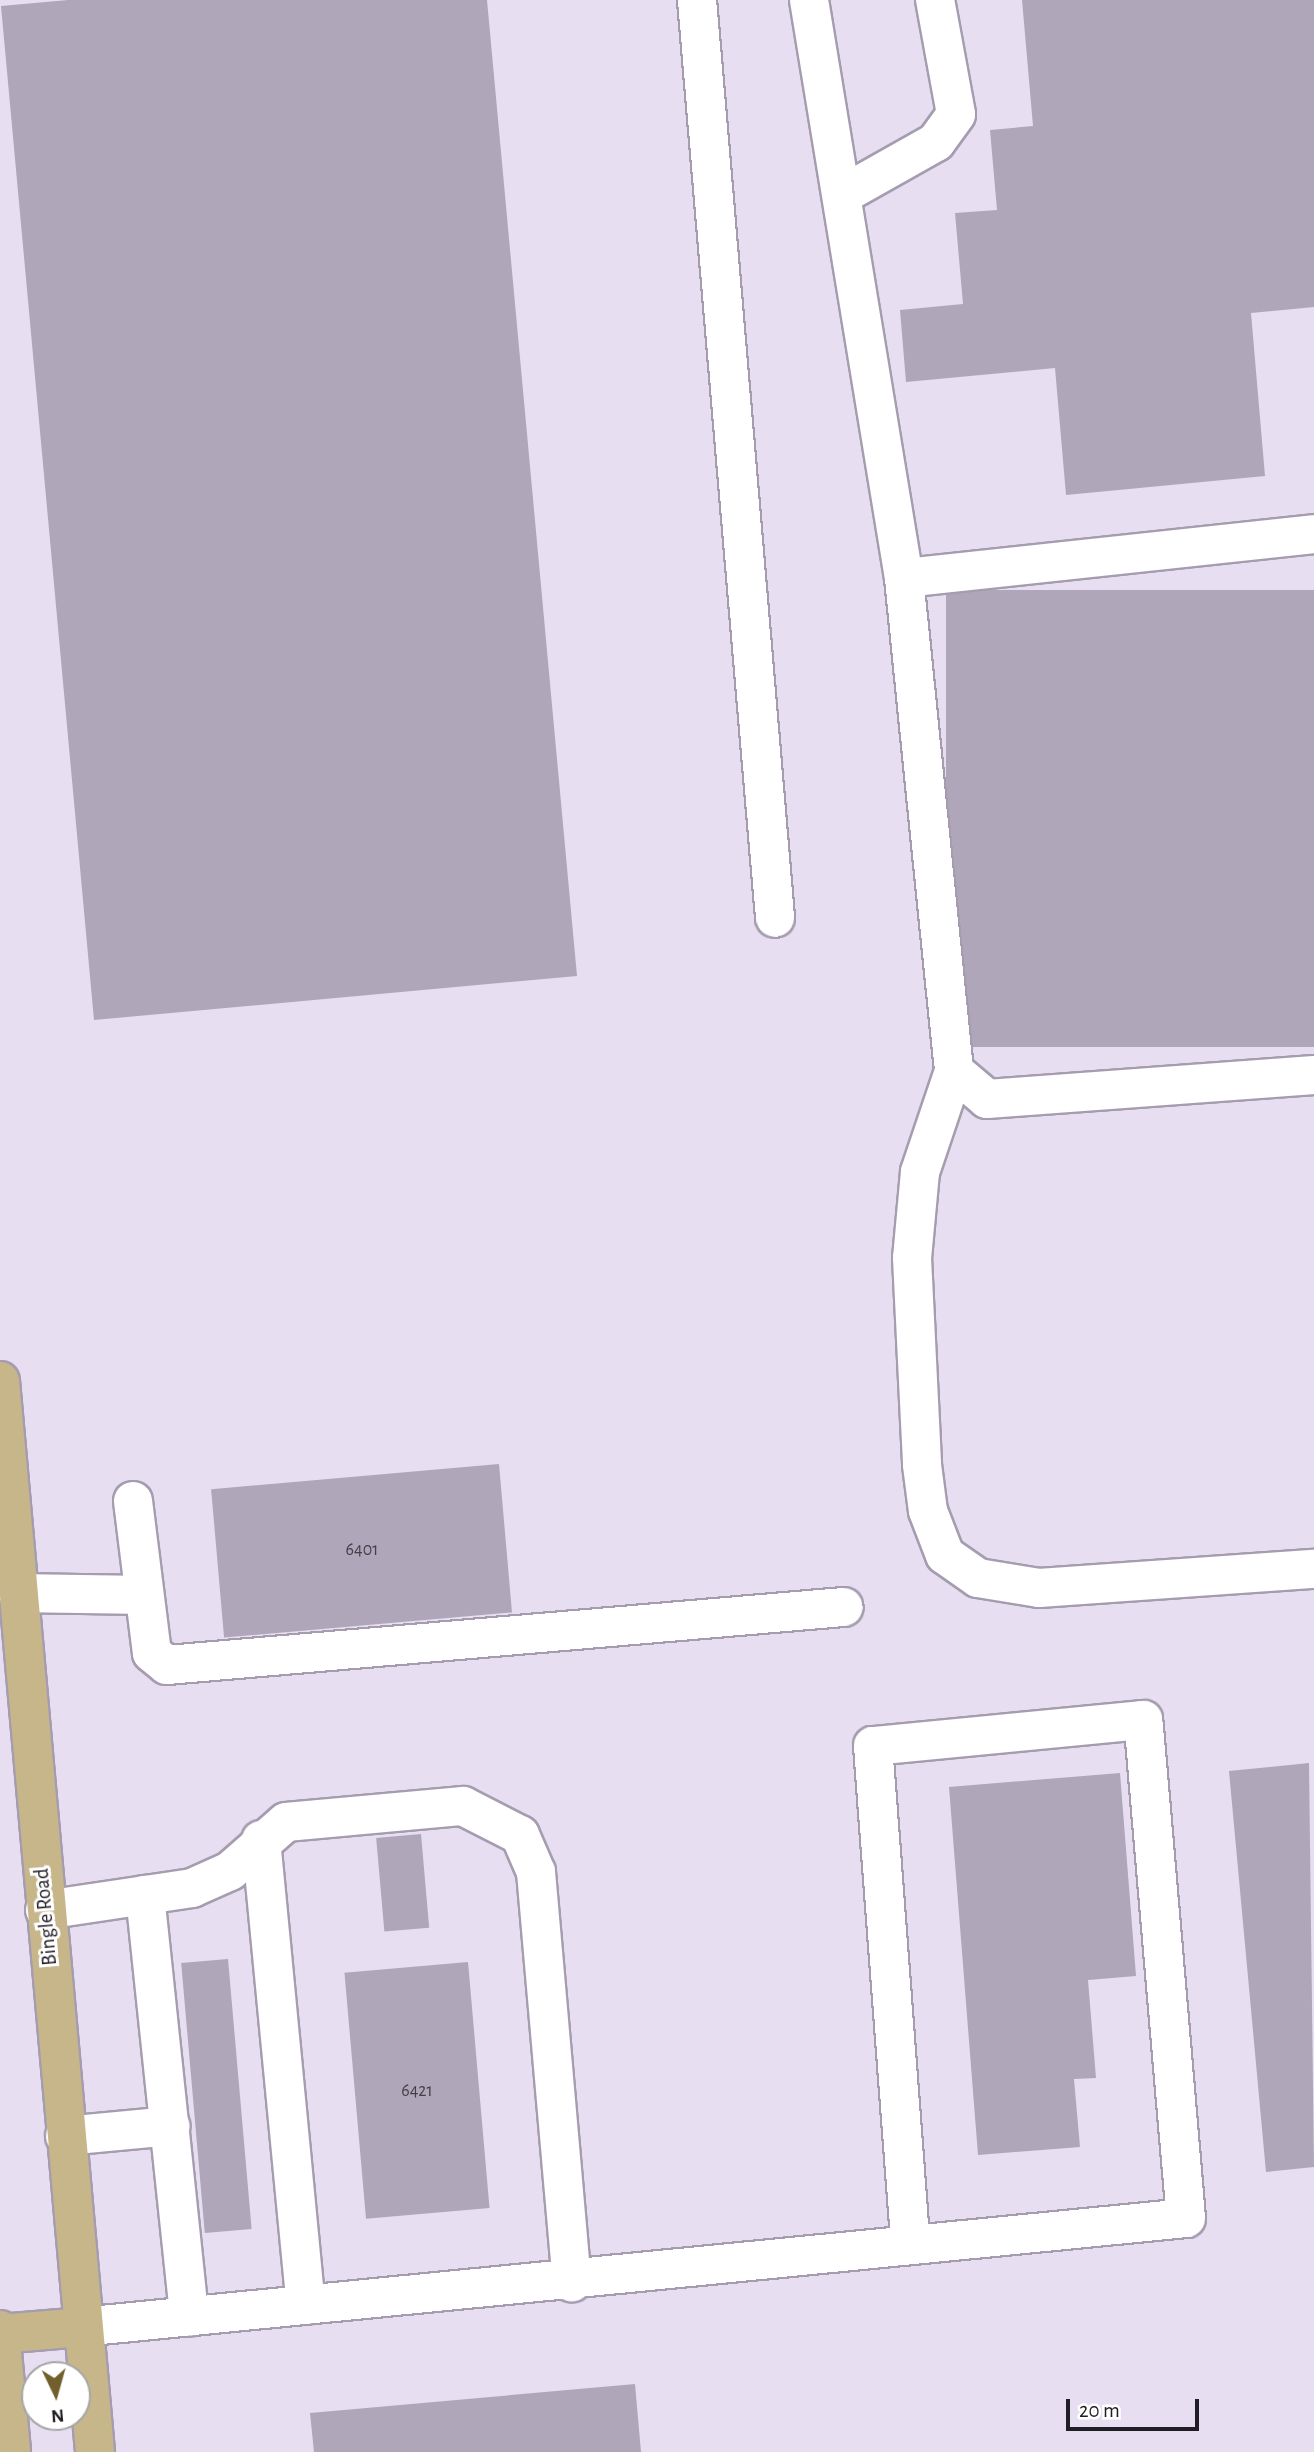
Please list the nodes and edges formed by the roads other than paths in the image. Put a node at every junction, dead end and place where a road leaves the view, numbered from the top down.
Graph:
1 (697, 0) edge
2 (809, 0) edge
3 (935, 0) edge
4 (842, 195) junction
5 (1314, 534) edge
6 (904, 578) junction
7 (775, 918) dead end
8 (954, 1072) junction
9 (1314, 1075) edge
10 (0, 1381) edge
11 (133, 1501) dead end
12 (1314, 1569) edge
13 (9, 1592) edge
14 (144, 1595) junction
15 (844, 1607) dead end
16 (261, 1840) junction
17 (145, 1895) junction
18 (45, 1910) junction
19 (171, 2126) junction
20 (65, 2136) junction
21 (910, 2243) junction
22 (572, 2281) junction
23 (306, 2305) junction
24 (188, 2316) junction
25 (81, 2328) junction
26 (0, 2332) edge
27 (11, 2452) edge
28 (95, 2452) edge

1 - 7 lane
2 - 4 lane
3 - 4 lane
4 - 6 lane
5 - 6 lane
6 - 8 lane
8 - 9 lane
8 - 12 lane
10 - 13 main road, Bingle Road
11 - 14 lane
13 - 14 lane
13 - 18 main road, Bingle Road
14 - 15 lane
16 - 17 lane
16 - 22 lane
16 - 23 lane
17 - 18 lane
17 - 19 lane
18 - 20 main road, Bingle Road
19 - 20 lane
19 - 24 lane
20 - 25 main road, Bingle Road
21 - 21 lane
21 - 22 lane
22 - 23 lane
23 - 24 lane
24 - 25 lane
25 - 26 main road
25 - 28 main road, Bingle Road
26 - 27 main road

